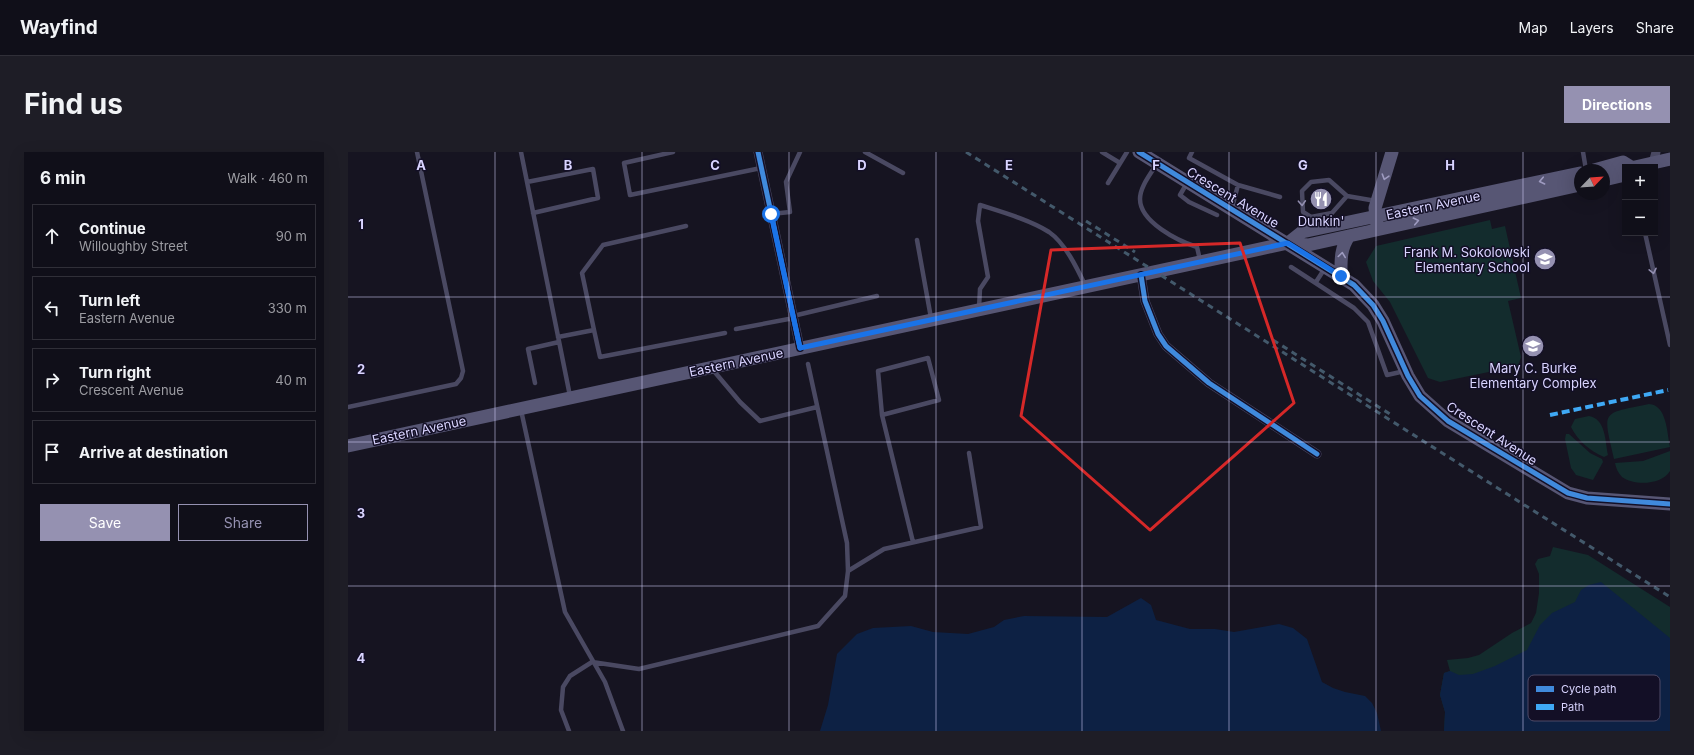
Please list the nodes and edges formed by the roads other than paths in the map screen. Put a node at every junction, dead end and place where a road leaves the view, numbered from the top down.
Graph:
1 (417, 152) edge
2 (521, 152) edge
3 (673, 152) edge
4 (758, 152) edge
5 (800, 152) edge
6 (865, 152) edge
7 (1102, 152) edge
8 (1127, 152) edge
9 (1139, 152) edge
10 (1192, 152) edge
11 (1392, 152) edge
12 (1583, 152) edge
13 (1654, 157) edge
14 (1670, 159) edge
15 (1120, 163) junction
16 (1157, 163) junction
17 (1585, 164) edge
18 (1626, 164) edge
19 (1641, 164) edge
20 (1610, 166) edge
21 (761, 168) junction
22 (903, 173) dead end
23 (1574, 175) edge
24 (1622, 176) edge
25 (1610, 179) edge
26 (527, 182) junction
27 (1188, 182) junction
28 (1108, 183) dead end
29 (1238, 185) junction
30 (1574, 186) edge
31 (1348, 196) junction
32 (1280, 197) dead end
33 (1377, 201) junction
34 (1232, 208) junction
35 (533, 213) junction
36 (771, 214) junction
37 (1217, 215) dead end
38 (1334, 219) junction
39 (1377, 224) junction
40 (686, 226) dead end
41 (1349, 236) junction
42 (1646, 236) edge
43 (917, 240) dead end
44 (1288, 243) junction
45 (1201, 262) junction
46 (1326, 266) junction
47 (1291, 267) dead end
48 (1141, 275) junction
49 (1341, 276) junction
50 (1316, 282) junction
51 (1085, 287) junction
52 (876, 296) dead end
53 (979, 310) junction
54 (794, 317) junction
55 (931, 320) junction
56 (594, 330) junction
57 (736, 330) dead end
58 (725, 333) dead end
59 (559, 340) junction
60 (1670, 344) edge
61 (800, 348) junction
62 (808, 364) dead end
63 (711, 368) junction
64 (1405, 371) junction
65 (535, 383) dead end
66 (571, 398) junction
67 (348, 407) edge
68 (817, 407) junction
69 (521, 409) junction
70 (882, 415) junction
71 (348, 446) edge
72 (969, 453) dead end
73 (1317, 454) dead end
74 (1670, 504) edge
75 (913, 542) junction
76 (848, 571) junction
77 (592, 662) junction
78 (569, 731) edge
79 (623, 731) edge

1 - 67 lane
2 - 26 lane
3 - 21 lane
4 - 21 street
5 - 36 lane
6 - 22 lane
7 - 15 lane
8 - 15 lane
9 - 16 main road, Crescent Avenue
10 - 29 lane
11 -> 33 main road
12 - 17 lane
13 - 14 main road
13 - 19 main road
15 - 28 lane
16 - 27 main road, Crescent Avenue
16 - 45 lane
18 - 20 main road
21 - 36 street
23 -> 39 main road, Eastern Avenue
24 - 25 main road
26 - 35 lane
26 - 35 lane
27 - 34 main road, Crescent Avenue
27 - 37 lane
29 - 32 lane
29 - 34 lane
39 -> 30 main road, Eastern Avenue
31 - 33 lane
31 - 38 lane
31 -> 38 lane
33 - 39 main road
34 - 44 main road, Crescent Avenue
35 - 59 lane
36 - 54 street
38 - 39 main road, Eastern Avenue
38 - 44 main road, Eastern Avenue
39 - 41 main road, Eastern Avenue
40 - 56 lane
41 - 44 main road, Eastern Avenue
49 -> 41 main road
42 -> 60 lane
43 - 55 lane
44 - 45 main road, Eastern Avenue
44 - 46 main road, Crescent Avenue
45 - 48 main road, Eastern Avenue
46 - 49 main road, Crescent Avenue
46 - 50 lane
47 - 50 lane
48 - 51 main road, Eastern Avenue
48 - 73 street
49 - 64 main road, Crescent Avenue
50 - 64 lane
51 - 53 main road, Eastern Avenue
51 - 53 lane
52 - 54 lane
53 - 55 main road, Eastern Avenue
54 - 57 lane
54 - 61 street
55 - 61 main road, Eastern Avenue
56 - 58 lane
56 - 59 lane
59 - 65 lane
59 - 66 lane
61 - 63 main road, Eastern Avenue
62 - 68 lane
63 - 66 main road, Eastern Avenue
63 - 68 lane
64 - 74 main road, Crescent Avenue
66 - 69 main road, Eastern Avenue
68 - 76 lane
69 - 71 main road, Eastern Avenue
69 - 77 lane
70 - 70 lane
70 - 75 lane
72 - 75 lane
75 - 76 lane
76 - 77 lane
77 - 78 lane
77 - 79 lane

